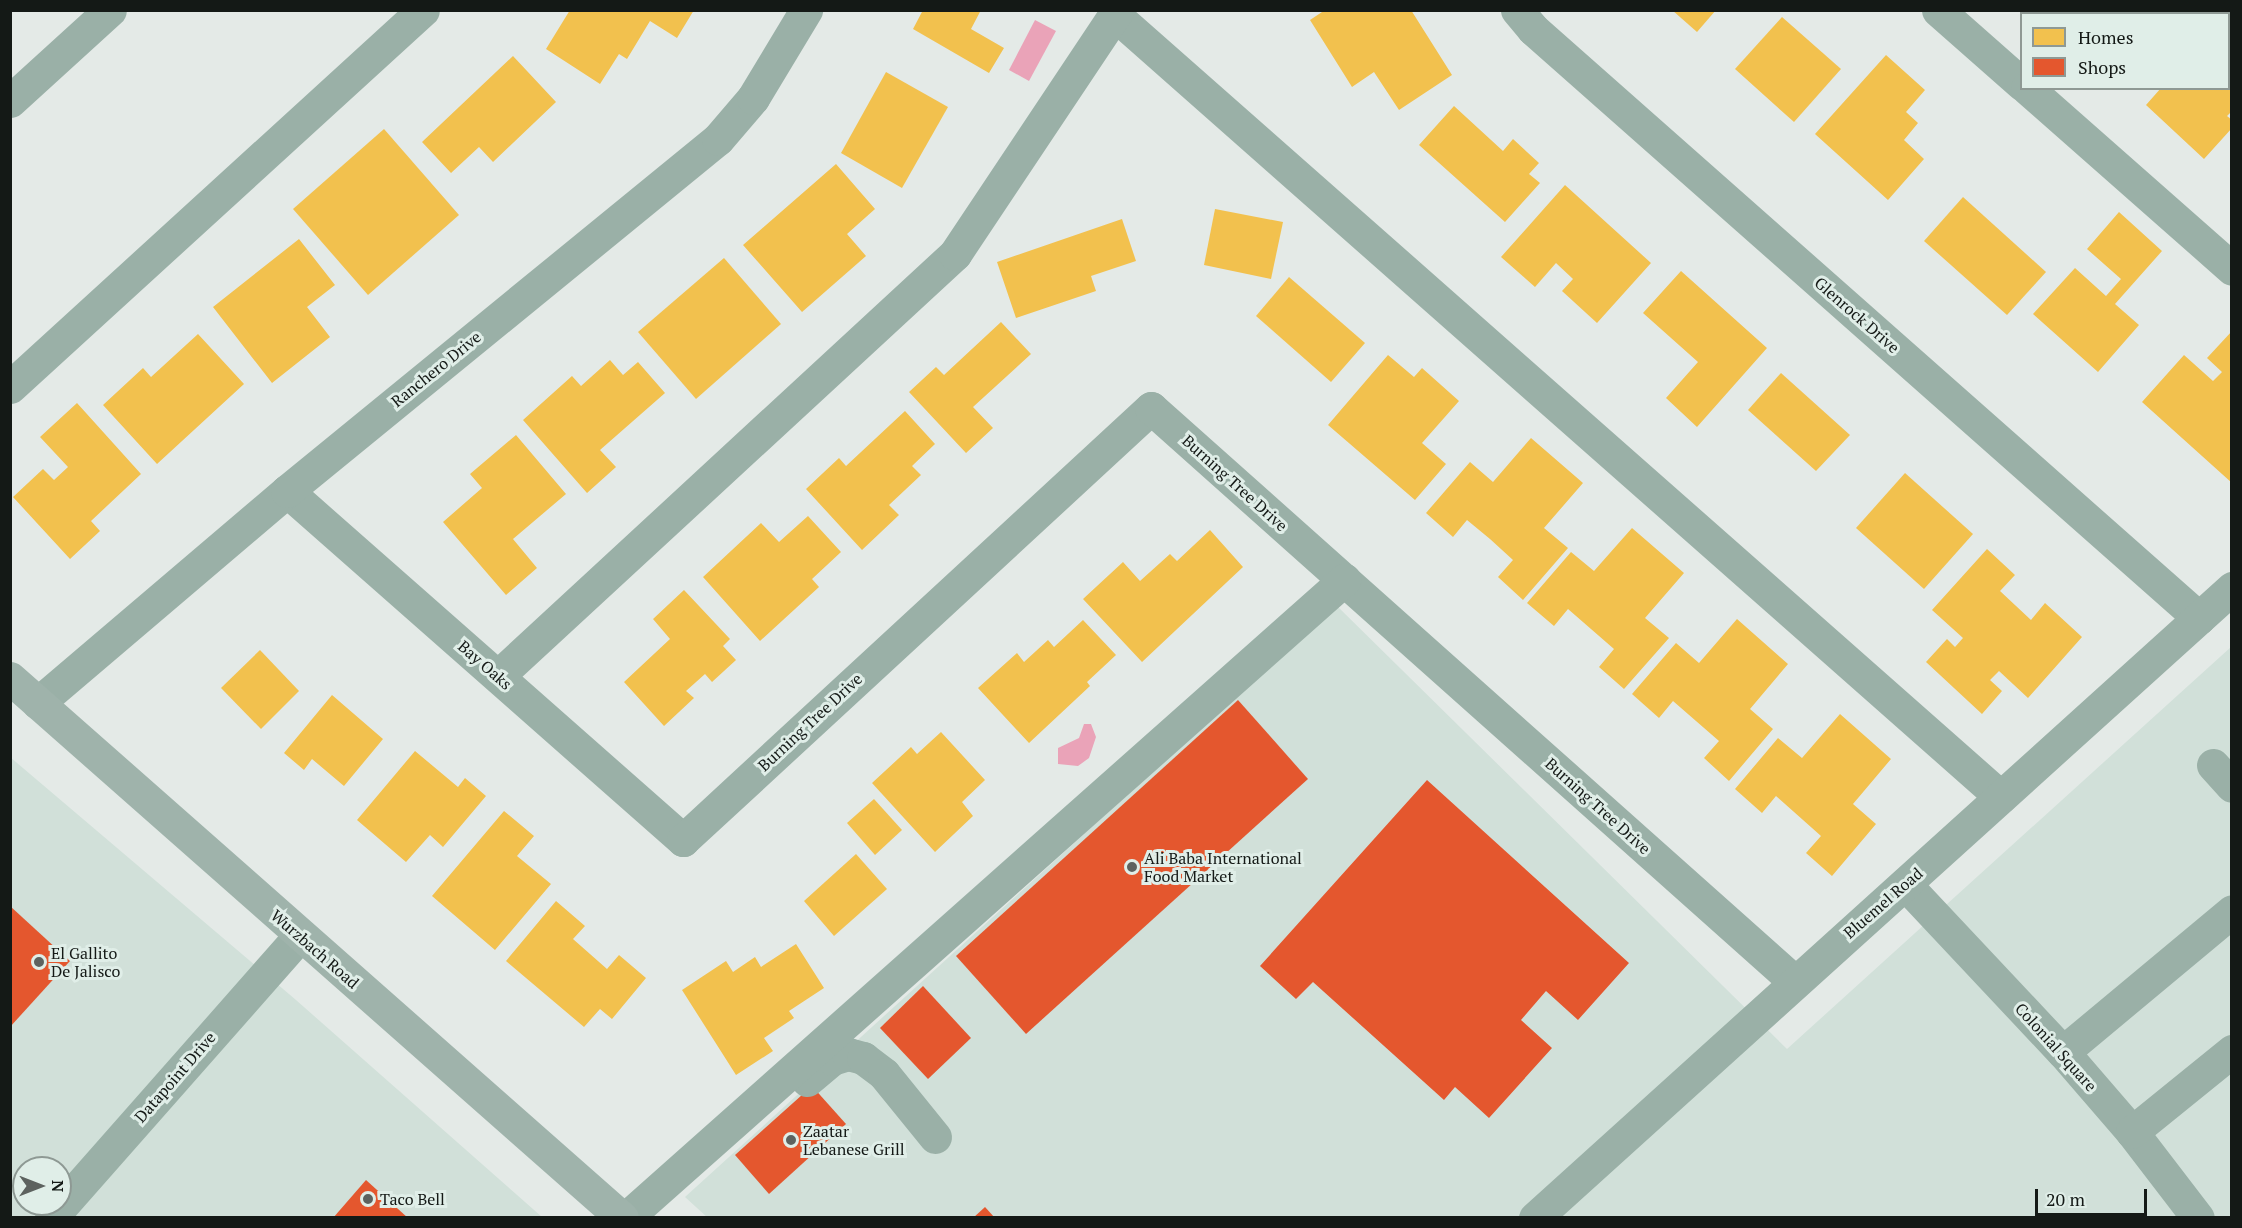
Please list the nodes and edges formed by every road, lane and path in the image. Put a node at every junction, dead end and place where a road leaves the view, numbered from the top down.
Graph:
1 (110, 10) edge
2 (423, 10) edge
3 (806, 10) edge
4 (1517, 10) edge
5 (1938, 10) edge
6 (1117, 13) edge
7 (2020, 82) edge
8 (2029, 90) edge
9 (10, 101) edge
10 (2232, 269) edge
11 (10, 387) edge
12 (287, 490) junction
13 (1344, 580) junction
14 (2232, 588) edge
15 (2199, 618) junction
16 (498, 676) junction
17 (10, 678) edge
18 (38, 703) junction
19 (2001, 797) junction
20 (683, 840) joint
21 (1905, 884) junction
22 (2232, 911) edge
23 (300, 936) junction
24 (1794, 981) junction
25 (2232, 1051) edge
26 (2063, 1052) junction
27 (2132, 1132) junction
28 (935, 1137) dead end
29 (713, 1141) junction
30 (51, 1218) edge
31 (624, 1218) edge
32 (1535, 1218) edge
33 (2198, 1218) edge

1 - 9 street
2 - 11 street
3 - 12 street, Ranchero Drive
4 - 15 street, Glenrock Drive
5 - 7 street
6 - 16 street
6 - 19 street
8 - 10 street
12 - 16 street, Bay Oaks
12 - 18 street, Ranchero Drive
13 - 20 street, Burning Tree Drive
13 - 24 street, Burning Tree Drive
13 - 29 street
14 - 15 street, Bluemel Road
15 - 19 street, Bluemel Road
16 - 20 street, Bay Oaks
17 - 18 main road, Wurzbach Road
18 - 23 main road, Wurzbach Road
19 - 21 street, Bluemel Road
21 - 24 street, Bluemel Road
21 - 26 street, Colonial Square
22 - 26 street
23 - 30 street, Datapoint Drive
23 - 31 main road, Wurzbach Road
24 - 32 street, Bluemel Road
25 - 27 street
26 - 27 street, Colonial Square
27 - 33 street, Colonial Square
28 - 29 street
29 - 31 street

